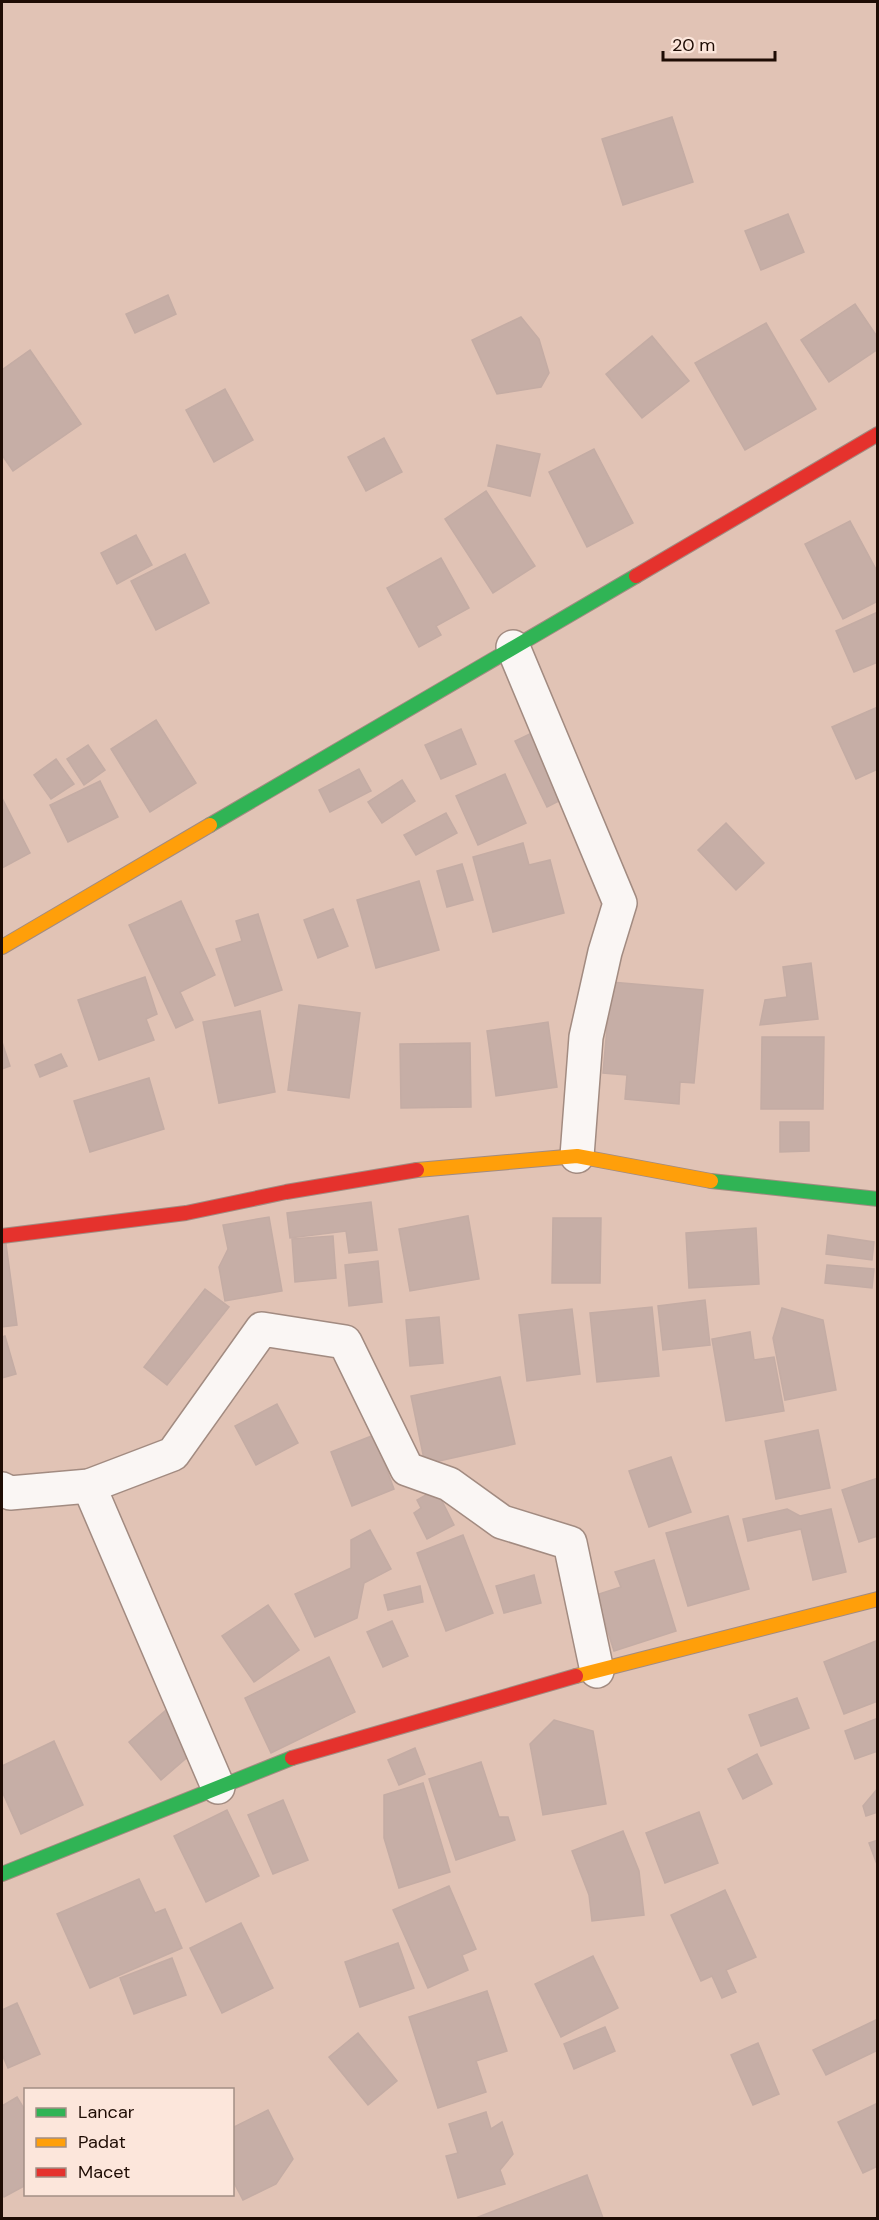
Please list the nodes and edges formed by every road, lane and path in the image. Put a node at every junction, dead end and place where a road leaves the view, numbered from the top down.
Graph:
1 (878, 434) edge
2 (513, 647) junction
3 (2, 947) edge
4 (577, 1156) junction
5 (878, 1199) edge
6 (2, 1236) edge
7 (89, 1486) junction
8 (2, 1489) edge
9 (878, 1599) edge
10 (597, 1671) junction
11 (218, 1787) junction
12 (2, 1874) edge

1 - 2 street
2 - 3 street
2 - 4 street
4 - 5 street
4 - 6 street
7 - 8 street
7 - 10 street
7 - 11 street
9 - 10 street
10 - 11 street
11 - 12 street

